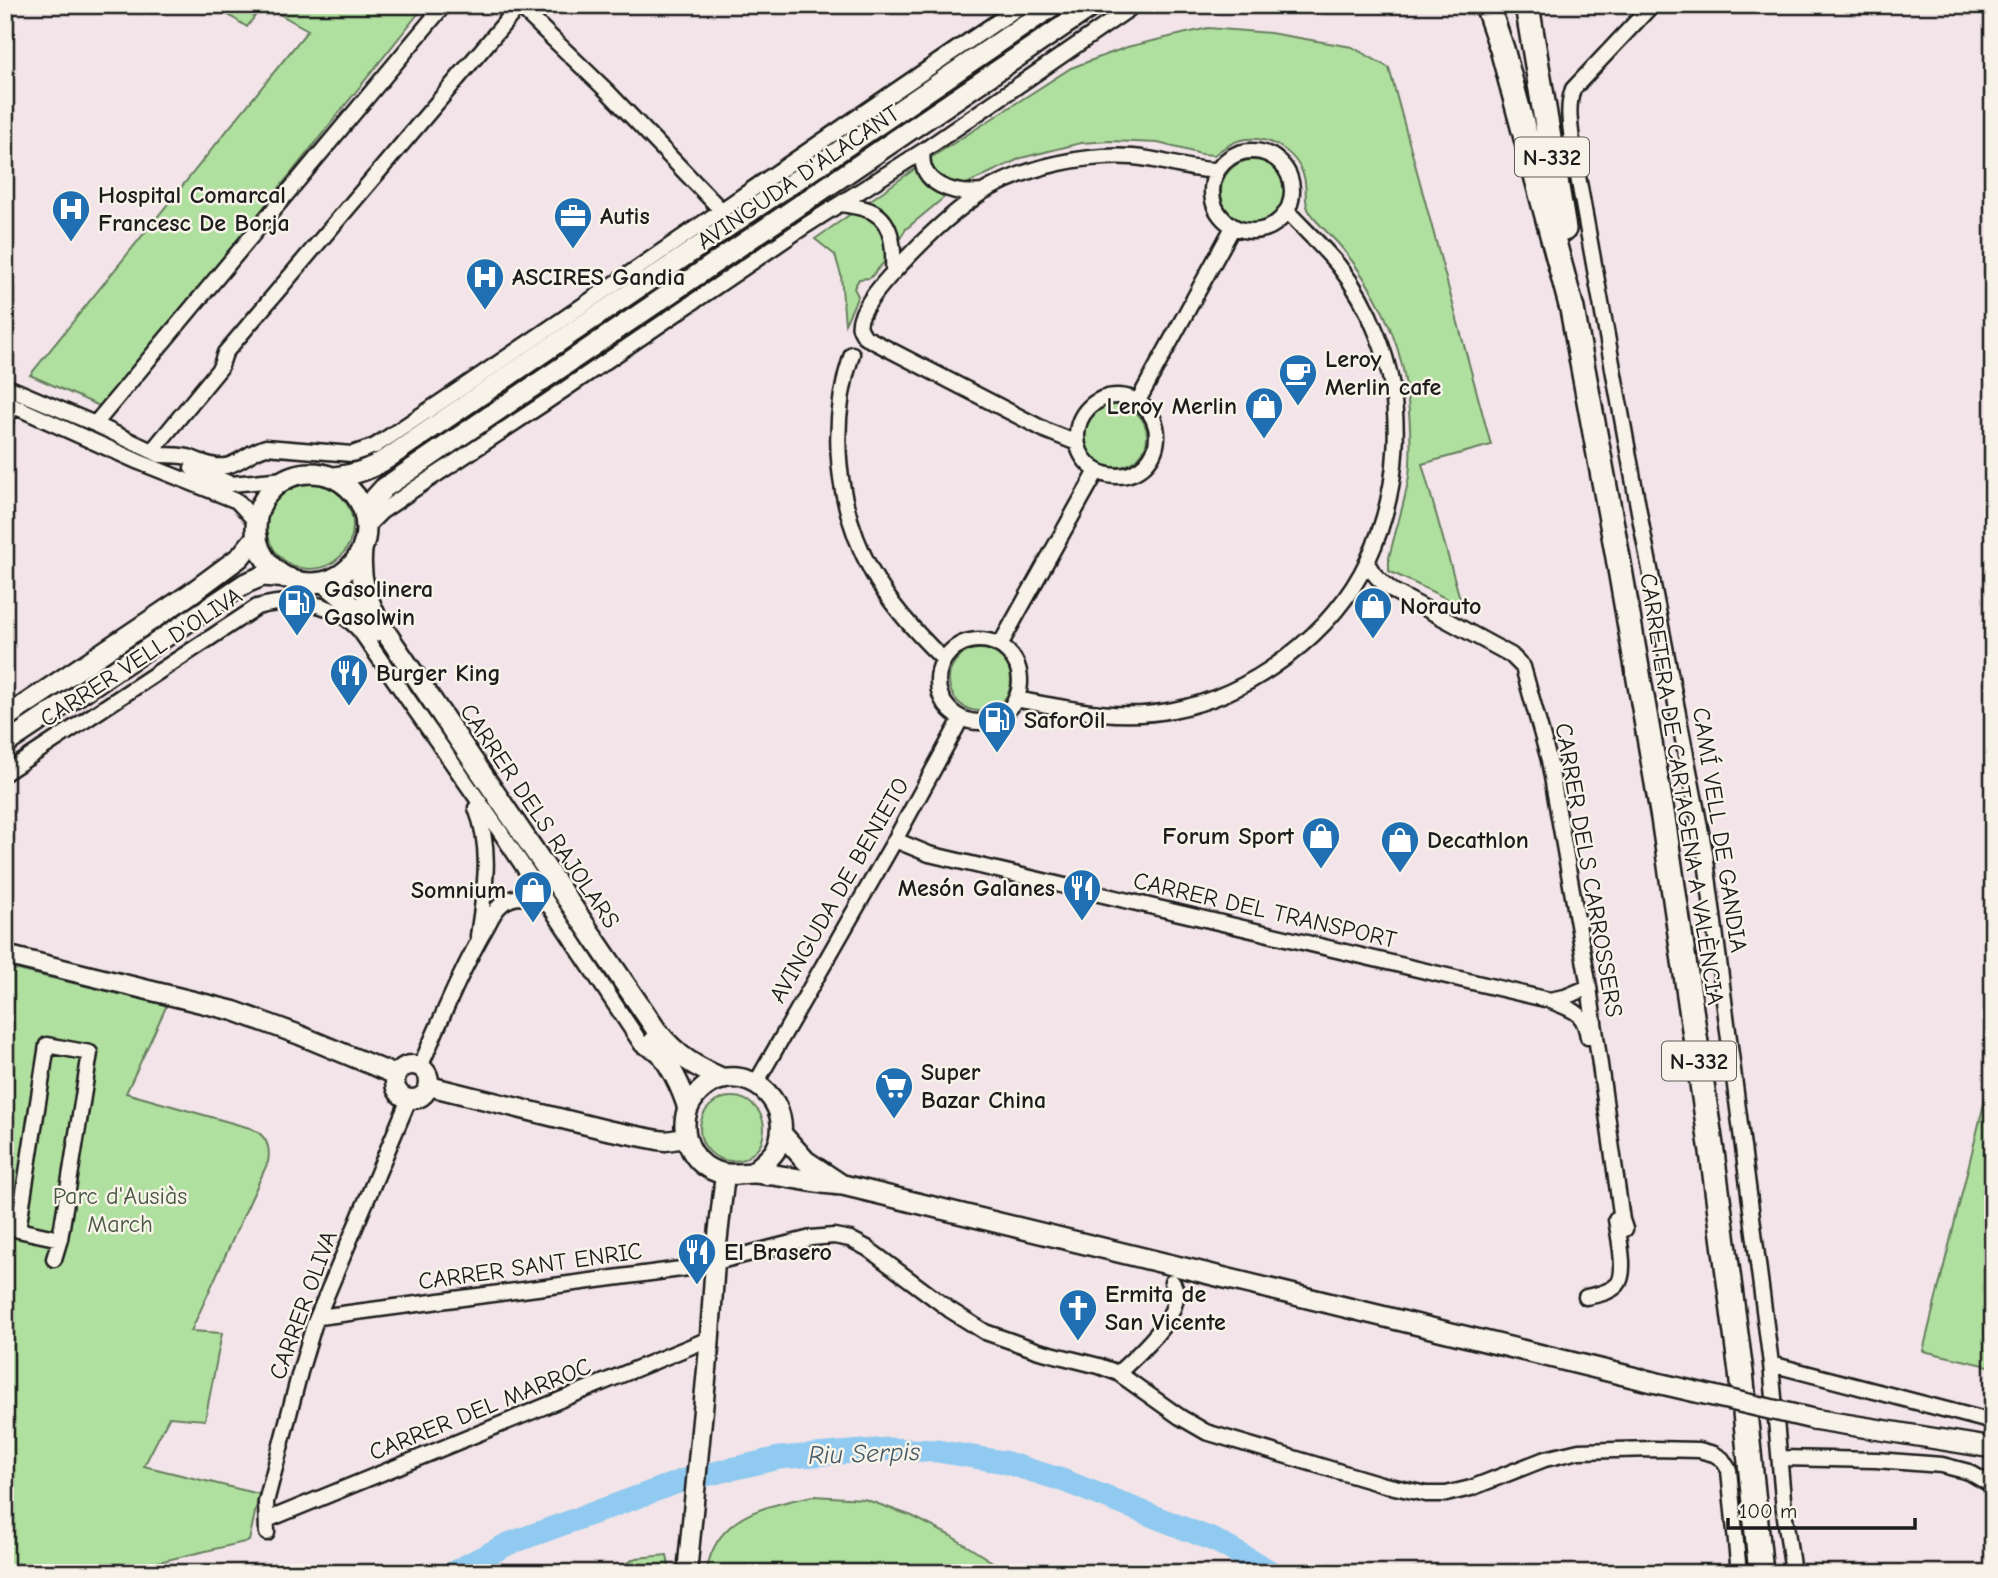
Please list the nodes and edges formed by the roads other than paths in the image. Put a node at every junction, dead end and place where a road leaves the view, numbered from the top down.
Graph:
1 (444, 5) edge
2 (1022, 5) edge
3 (1054, 5) edge
4 (1094, 5) edge
5 (1131, 5) edge
6 (1487, 5) edge
7 (1503, 5) edge
8 (1527, 5) edge
9 (1651, 5) edge
10 (519, 6) edge
11 (923, 151) junction
12 (1218, 170) junction
13 (983, 192) junction
14 (841, 204) junction
15 (722, 211) junction
16 (1287, 211) junction
17 (1233, 227) junction
18 (1562, 271) junction
19 (893, 273) junction
20 (1572, 309) junction
21 (852, 354) dead end
22 (5, 386) edge
23 (1138, 401) junction
24 (9, 404) edge
25 (5, 421) edge
26 (95, 424) junction
27 (1077, 443) junction
28 (156, 453) junction
29 (1097, 471) junction
30 (335, 478) junction
31 (285, 479) junction
32 (366, 521) junction
33 (257, 529) junction
34 (362, 550) junction
35 (1367, 563) junction
36 (289, 578) junction
37 (323, 582) junction
38 (209, 607) junction
39 (201, 643) junction
40 (999, 645) junction
41 (943, 659) junction
42 (1016, 699) junction
43 (5, 718) edge
44 (961, 719) junction
45 (5, 744) edge
46 (5, 773) edge
47 (464, 781) junction
48 (895, 840) junction
49 (548, 906) junction
50 (477, 941) junction
51 (5, 955) edge
52 (1589, 987) junction
53 (1549, 1000) junction
54 (665, 1057) junction
55 (420, 1067) junction
56 (396, 1075) junction
57 (724, 1079) junction
58 (756, 1083) junction
59 (429, 1086) junction
60 (409, 1099) junction
61 (688, 1109) junction
62 (781, 1133) junction
63 (686, 1138) junction
64 (752, 1173) junction
65 (725, 1174) junction
66 (843, 1185) junction
67 (1625, 1229) dead end
68 (61, 1239) junction
69 (54, 1259) dead end
70 (715, 1262) junction
71 (1172, 1282) dead end
72 (1586, 1297) dead end
73 (319, 1317) junction
74 (709, 1339) junction
75 (1771, 1364) junction
76 (1118, 1373) junction
77 (1993, 1422) edge
78 (1993, 1447) edge
79 (1781, 1458) junction
80 (1993, 1486) edge
81 (267, 1526) joint
82 (687, 1572) edge
83 (1739, 1573) edge
84 (1761, 1573) edge
85 (1793, 1573) edge

1 - 26 street
2 - 15 street, AVINGUDA D'ALACANT
3 - 30 main road, AVINGUDA D'ALACANT
4 - 32 main road, AVINGUDA D'ALACANT
5 - 11 street, AVINGUDA D'ALACANT
6 - 18 highway, N-332
7 - 18 highway, N-332
8 - 20 highway, N-332
9 - 75 street, CAMÍ VELL DE GANDIA
10 - 15 street
10 - 28 street
11 - 13 street, AVINGUDA D'ALACANT
11 - 14 street, AVINGUDA D'ALACANT
12 - 13 street
12 - 16 street
12 - 17 street
13 - 19 street
14 - 19 street, AVINGUDA D'ALACANT
14 - 32 street, AVINGUDA D'ALACANT
15 - 28 street, AVINGUDA D'ALACANT
16 - 17 street
16 - 35 street
17 - 23 street
18 - 20 highway, N-332
19 - 27 street
20 - 84 highway, CARRETERA DE CARTAGENA A VALÈNCIA / N-332
21 - 41 street
22 - 26 street
23 - 27 street
23 - 29 street
24 - 25 street
24 - 33 street
26 - 28 street
27 - 29 street
28 - 31 street
29 - 40 street
30 - 31 main road
30 - 32 main road
31 - 33 main road
32 - 34 main road
33 - 36 main road
33 - 43 main road
34 - 37 main road
34 - 57 main road, CARRER DELS RAJOLARS
35 - 42 street
35 - 52 street, CARRER DELS CARROSSERS
36 - 37 main road
36 - 38 main road
37 - 54 main road, CARRER DELS RAJOLARS
38 - 39 street
38 - 45 main road
39 - 46 street, CARRER VELL D'OLIVA
39 - 47 street, CARRER VELL D'OLIVA
40 - 41 street
40 - 42 street
41 - 44 street
42 - 44 street
44 - 48 street, AVINGUDA DE BENIETO
47 - 49 street, CARRER VELL D'OLIVA
47 - 50 street
48 - 53 street, CARRER DEL TRANSPORT
48 - 58 street, AVINGUDA DE BENIETO
49 - 50 street
49 - 54 street, CARRER VELL D'OLIVA
50 - 55 street
51 - 56 street
52 - 53 street, CARRER DEL TRANSPORT
52 - 67 street, CARRER DELS CARROSSERS
53 - 72 street, CARRER DELS CARROSSERS
54 - 61 main road, CARRER DELS RAJOLARS
55 - 56 street
55 - 59 street
56 - 60 street
57 - 58 main road
57 - 61 main road
58 - 62 main road
59 - 60 street
59 - 63 street
60 - 73 street, CARRER OLIVA
61 - 63 main road
62 - 64 main road
62 - 66 main road
63 - 65 main road
64 - 65 main road
64 - 66 main road
65 - 70 street
66 - 78 main road, bridge
68 - 68 street
68 - 69 street
70 - 73 street, CARRER SANT ENRIC
70 - 74 street
70 - 76 street, CARRER SANT ENRIC
71 - 76 street
73 - 81 street, CARRER OLIVA
74 - 81 street, CARRER DEL MARROC
74 - 82 street
75 - 77 street
75 - 79 street, CAMÍ VELL DE GANDIA
76 - 83 street, CARRER SANT ENRIC
79 - 80 street
79 - 85 street, CAMÍ VELL DE GANDIA

